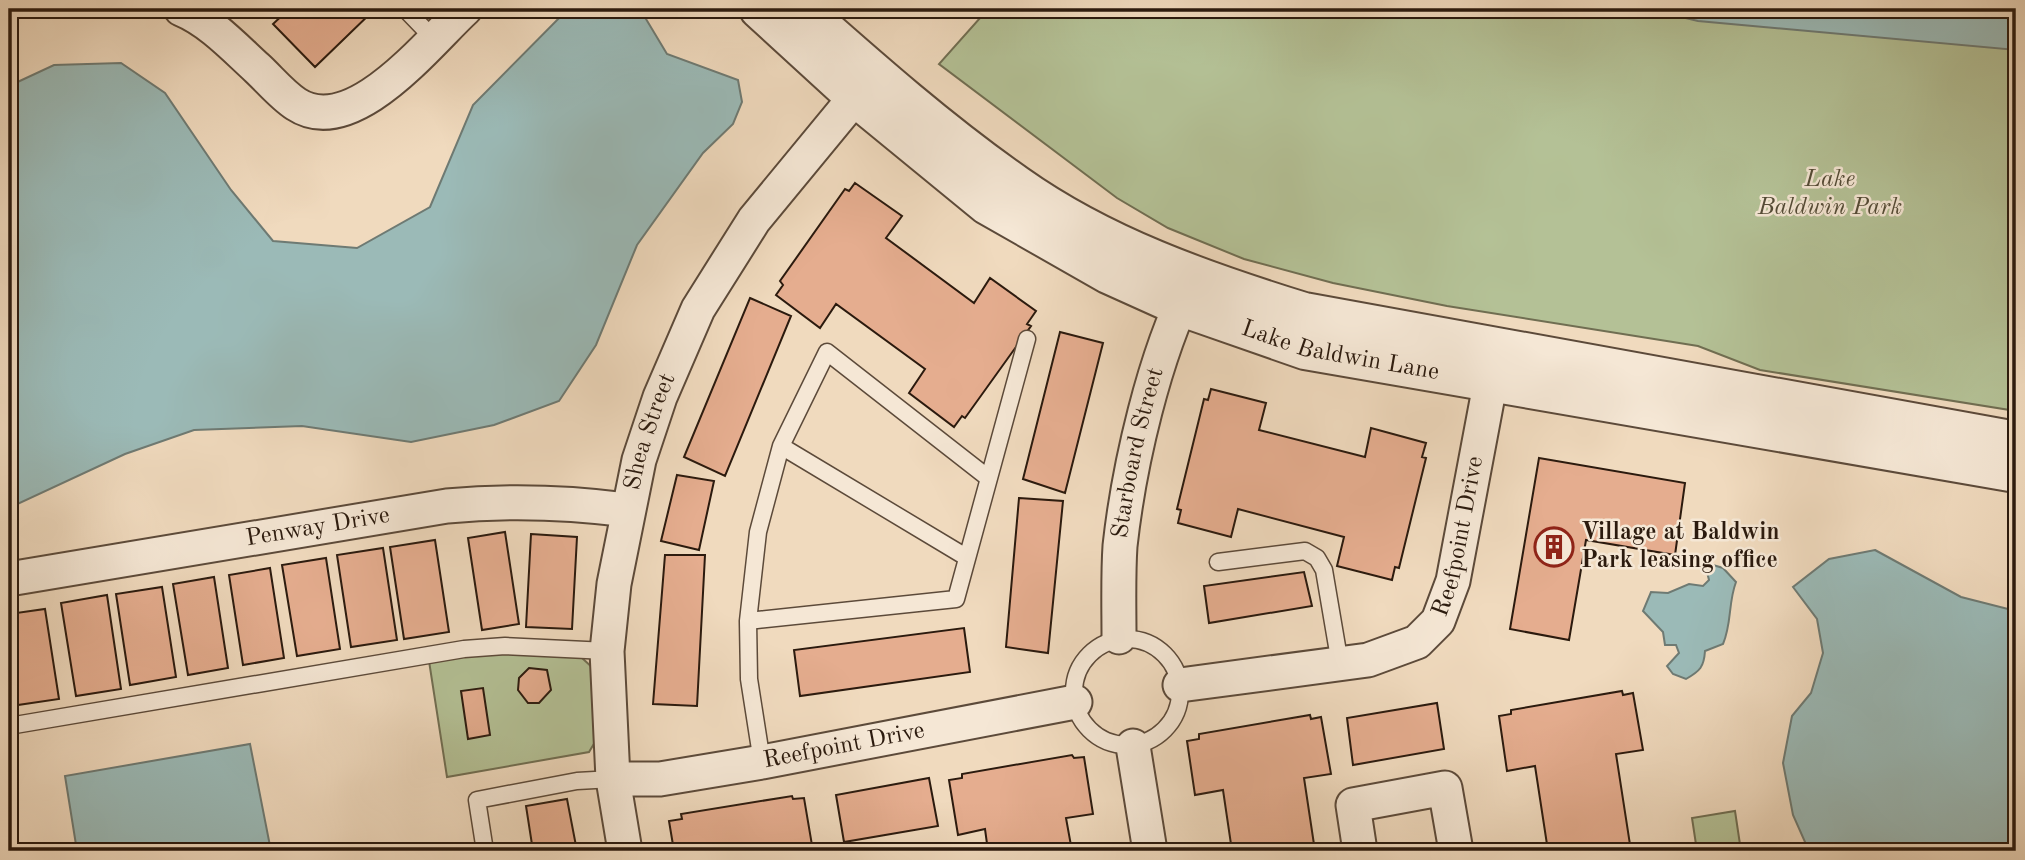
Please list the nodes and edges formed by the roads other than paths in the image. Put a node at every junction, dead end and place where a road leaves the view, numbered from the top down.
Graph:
1 (181, 9) edge
2 (405, 9) edge
3 (465, 9) edge
4 (759, 9) edge
5 (802, 9) edge
6 (433, 38) junction
7 (864, 85) junction
8 (1186, 292) junction
9 (1027, 339) dead end
10 (1493, 364) junction
11 (2016, 441) edge
12 (781, 446) junction
13 (2016, 473) edge
14 (987, 477) junction
15 (628, 510) junction
16 (966, 557) junction
17 (1218, 562) dead end
18 (9, 579) edge
19 (748, 621) junction
20 (1119, 638) junction
21 (607, 651) junction
22 (1340, 664) junction
23 (1180, 685) junction
24 (1075, 702) junction
25 (9, 726) edge
26 (1133, 746) junction
27 (762, 762) junction
28 (613, 779) junction
29 (485, 851) edge
30 (625, 851) edge
31 (1150, 851) edge
32 (1360, 851) edge
33 (1456, 851) edge

1 - 6 street
2 - 6 lane
3 - 6 street
4 - 7 street, Lake Baldwin Lane
5 - 7 street, Lake Baldwin Lane
7 - 8 street, Lake Baldwin Lane
7 - 15 street, Shea Street
8 - 10 street, Lake Baldwin Lane
8 - 20 street, Starboard Street
9 - 14 lane
10 - 11 street, Lake Baldwin Lane
10 - 13 street, Lake Baldwin Lane
10 - 22 street, Reefpoint Drive
12 - 14 lane
12 - 16 lane
12 - 19 lane
14 - 16 lane
15 - 18 street, Penway Drive
15 - 21 street, Shea Street
16 - 19 lane
17 - 22 lane
19 - 27 lane
20 - 23 lane
20 - 24 lane
21 - 25 lane
21 - 28 street, Shea Street
22 - 23 street, Reefpoint Drive
23 - 26 lane
24 - 26 lane
24 - 27 street, Reefpoint Drive
26 - 31 street
27 - 28 street, Reefpoint Drive
28 - 29 lane
28 - 30 street, Shea Street
32 - 33 street

